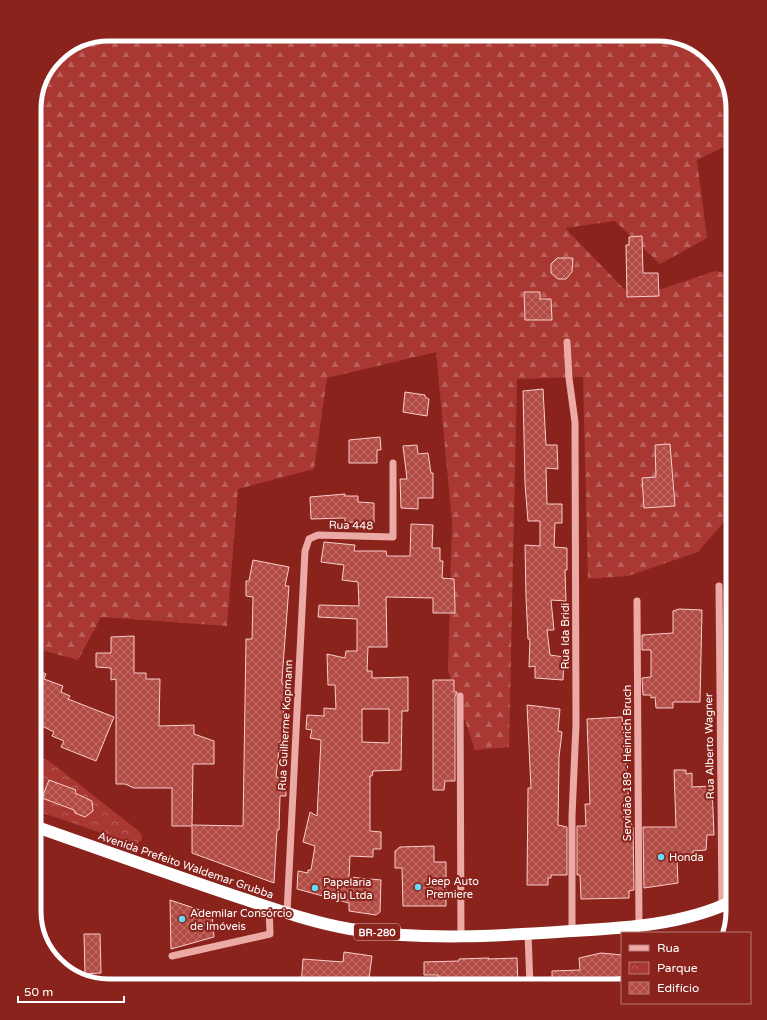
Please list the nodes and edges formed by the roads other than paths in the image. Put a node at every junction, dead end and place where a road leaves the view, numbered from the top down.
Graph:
1 (568, 342) dead end
2 (393, 463) dead end
3 (309, 539) joint
4 (719, 586) dead end
5 (638, 601) dead end
6 (460, 696) dead end
7 (41, 828) edge
8 (726, 833) edge
9 (726, 904) edge
10 (270, 907) junction
11 (287, 913) junction
12 (639, 926) junction
13 (572, 931) junction
14 (528, 934) junction
15 (461, 936) junction
16 (172, 956) dead end
17 (530, 979) edge

1 - 13 street, Rua Ida Bridi
2 - 3 street, Rua 448
3 - 11 street, Rua Guilherme Kopmann
4 - 8 street, Rua Alberto Wagner
5 - 12 street, Servidão 189 - Heinrich Bruch
6 - 15 street
7 - 10 highway, Avenida Prefeito Waldemar Grubba / BR-280
9 - 12 highway, Avenida Prefeito Waldemar Grubba / BR-280
10 - 11 highway, Avenida Prefeito Waldemar Grubba / BR-280
10 - 16 street
11 - 15 highway, Avenida Prefeito Waldemar Grubba / BR-280
12 - 13 highway, Avenida Prefeito Waldemar Grubba / BR-280
13 - 14 highway, Avenida Prefeito Waldemar Grubba / BR-280
14 - 15 highway, Avenida Prefeito Waldemar Grubba / BR-280
14 - 17 street

